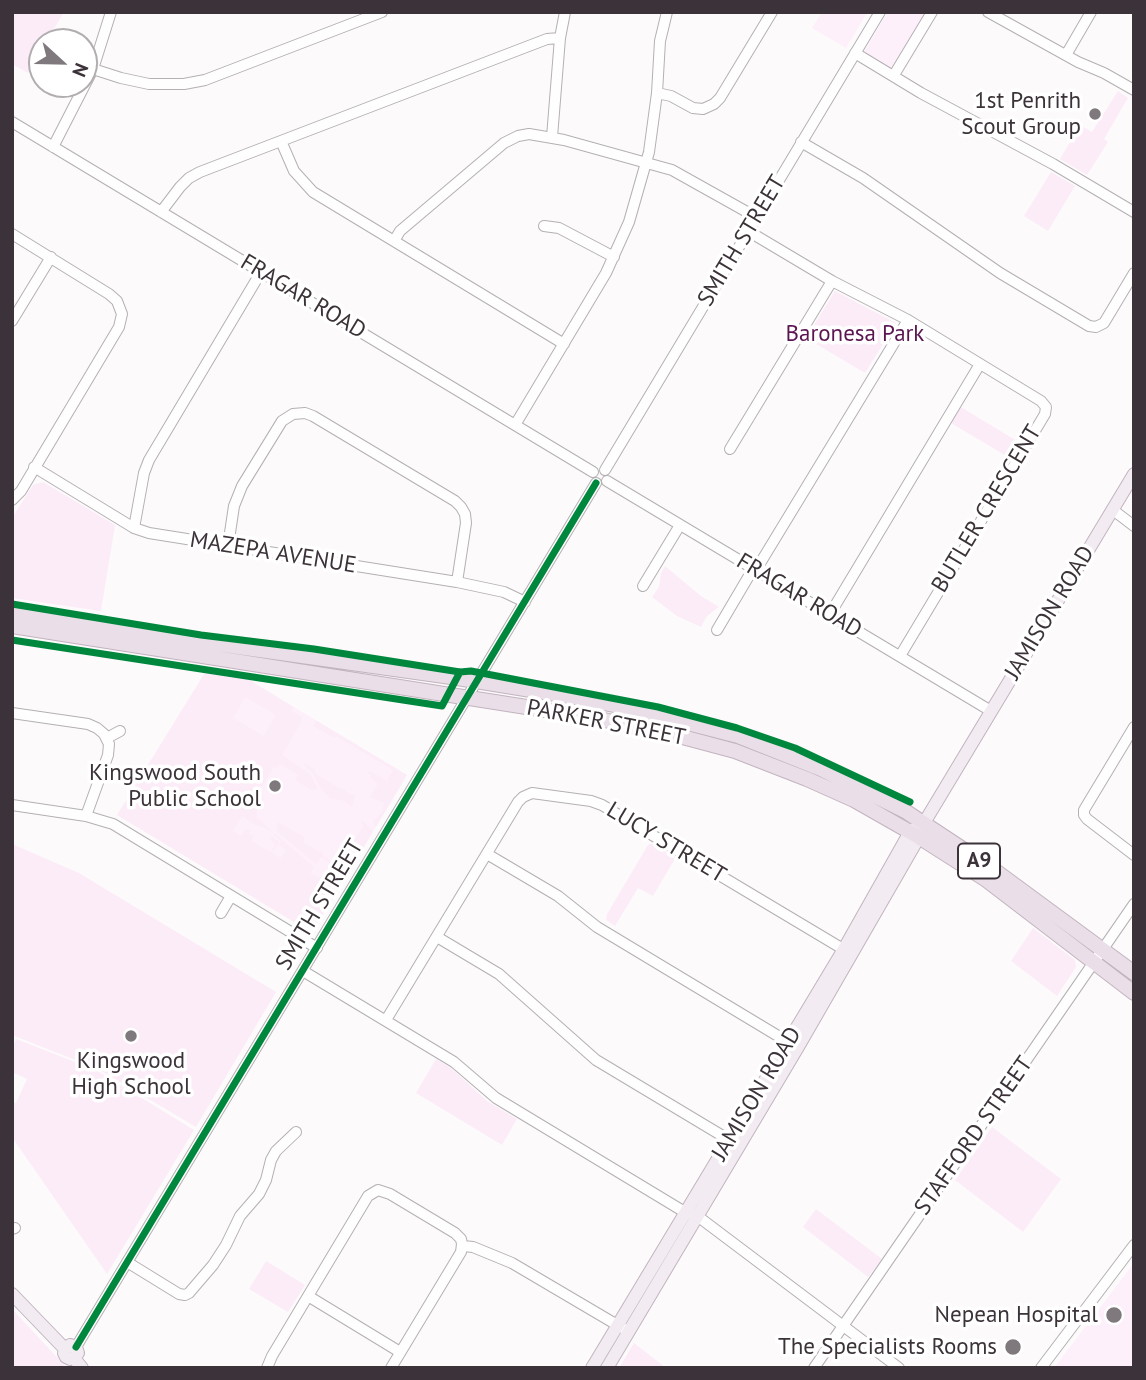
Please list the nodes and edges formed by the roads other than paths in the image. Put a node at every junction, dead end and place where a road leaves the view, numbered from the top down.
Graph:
1 (111, 12) edge
2 (382, 12) edge
3 (565, 12) edge
4 (667, 12) edge
5 (772, 12) edge
6 (880, 12) edge
7 (932, 12) edge
8 (988, 12) edge
9 (1091, 12) edge
10 (560, 38) junction
11 (855, 52) junction
12 (98, 53) edge
13 (1066, 55) junction
14 (98, 71) edge
15 (894, 75) junction
16 (1134, 90) edge
17 (657, 93) junction
18 (78, 98) edge
19 (12, 122) edge
20 (552, 137) junction
21 (281, 141) junction
22 (801, 142) junction
23 (53, 147) junction
24 (646, 162) junction
25 (161, 212) junction
26 (1134, 212) edge
27 (756, 217) junction
28 (544, 226) dead end
29 (748, 231) junction
30 (12, 234) edge
31 (394, 241) junction
32 (51, 257) junction
33 (614, 257) junction
34 (261, 272) junction
35 (1132, 279) edge
36 (832, 281) junction
37 (908, 320) junction
38 (12, 321) edge
39 (1096, 327) junction
40 (1095, 339) dead end
41 (564, 344) junction
42 (980, 364) junction
43 (516, 425) junction
44 (730, 449) dead end
45 (34, 467) junction
46 (1134, 474) edge
47 (600, 476) junction
48 (12, 499) edge
49 (1112, 510) junction
50 (680, 525) junction
51 (1134, 526) edge
52 (134, 528) junction
53 (228, 547) junction
54 (755, 570) junction
55 (457, 582) junction
56 (643, 586) dead end
57 (525, 602) junction
58 (12, 612) edge
59 (830, 614) junction
60 (12, 626) edge
61 (717, 630) dead end
62 (900, 656) junction
63 (477, 681) junction
64 (466, 697) junction
65 (991, 711) junction
66 (12, 713) edge
67 (1134, 727) edge
68 (120, 732) dead end
69 (107, 737) junction
70 (12, 805) edge
71 (86, 816) junction
72 (918, 831) junction
73 (487, 854) junction
74 (1134, 855) edge
75 (231, 896) junction
76 (1134, 904) edge
77 (222, 913) dead end
78 (437, 937) junction
79 (317, 948) junction
80 (848, 952) junction
81 (1098, 957) junction
82 (303, 971) junction
83 (1134, 974) edge
84 (1134, 993) edge
85 (386, 1020) junction
86 (793, 1045) junction
87 (296, 1132) dead end
88 (735, 1143) junction
89 (691, 1214) junction
90 (1134, 1245) edge
91 (463, 1246) junction
92 (127, 1262) junction
93 (12, 1294) edge
94 (309, 1296) junction
95 (843, 1325) junction
96 (623, 1329) junction
97 (400, 1352) junction
98 (74, 1355) edge
99 (267, 1368) edge
100 (391, 1368) edge
101 (592, 1368) edge
102 (607, 1368) edge
103 (814, 1368) edge
104 (900, 1368) edge
105 (1041, 1368) edge

1 - 12 street
2 - 14 street
3 - 10 street
4 - 17 street
5 - 17 street
6 - 11 street, SMITH STREET
7 - 15 street
8 - 13 street
9 - 13 street
10 - 20 street
10 - 21 street
11 - 15 street
11 - 22 street, SMITH STREET
13 - 16 street
15 - 26 street
17 - 24 street
18 - 23 street
19 - 23 street, FRAGAR ROAD
20 - 24 street
20 - 31 street
21 - 25 street
21 - 31 street
22 - 27 street, SMITH STREET
22 - 39 street
23 - 25 street, FRAGAR ROAD
24 - 27 street
24 - 33 street
25 - 34 street, FRAGAR ROAD
27 - 29 street, SMITH STREET
28 - 33 street
29 - 36 street, BUTLER CRESCENT
29 - 47 street, SMITH STREET
30 - 32 street
31 - 41 street
32 - 38 street
32 - 45 street
33 - 41 street
34 - 43 street, FRAGAR ROAD
34 - 52 street
35 - 39 street
36 - 37 street, BUTLER CRESCENT
36 - 44 street
37 - 42 street, BUTLER CRESCENT
37 - 54 street
39 - 40 street
41 - 43 street
42 - 59 street
42 - 62 street, BUTLER CRESCENT
43 - 47 street, FRAGAR ROAD
45 - 48 street
45 - 52 street, MAZEPA AVENUE
46 - 49 main road, JAMISON ROAD
47 - 50 street, FRAGAR ROAD
47 - 57 street, SMITH STREET
49 - 51 street
49 - 65 main road, JAMISON ROAD
50 - 54 street, FRAGAR ROAD
50 - 56 street
52 - 53 street, MAZEPA AVENUE
53 - 55 street, MAZEPA AVENUE
53 - 55 street
54 - 59 street, FRAGAR ROAD
54 - 61 street
55 - 57 street, MAZEPA AVENUE
57 - 63 street, SMITH STREET
58 - 63 highway, PARKER STREET / A9
59 - 62 street, FRAGAR ROAD
60 - 64 highway, PARKER STREET / A9
62 - 65 street, FRAGAR ROAD
63 - 64 street, SMITH STREET
63 - 72 highway, PARKER STREET / A9
64 - 72 highway, PARKER STREET / A9
64 - 79 street, SMITH STREET
65 - 72 main road, JAMISON ROAD
66 - 69 street
67 - 74 street
68 - 69 street
69 - 71 street
70 - 71 street
71 - 75 street
72 - 80 main road, JAMISON ROAD
72 - 81 highway, PARKER STREET / A9
73 - 78 street, LUCY STREET
73 - 80 street, LUCY STREET
73 - 86 street
75 - 77 street
75 - 79 street
76 - 81 street, STAFFORD STREET
78 - 85 street, LUCY STREET
78 - 88 street
79 - 82 street, SMITH STREET
80 - 86 main road, JAMISON ROAD
81 - 83 highway, PARKER STREET / A9
81 - 84 highway, PARKER STREET / A9
81 - 95 street, STAFFORD STREET
82 - 85 street
82 - 92 street, SMITH STREET
85 - 89 street
86 - 88 main road, JAMISON ROAD
87 - 92 street
88 - 89 main road, JAMISON ROAD
89 - 95 street
89 - 96 main road, JAMISON ROAD
90 - 105 street
91 - 94 street
91 - 96 street
91 - 97 street
92 - 98 street, SMITH STREET
93 - 98 main road
94 - 97 street
94 - 99 street
95 - 103 street, STAFFORD STREET
95 - 104 street
96 - 101 main road, JAMISON ROAD
96 - 102 main road, JAMISON ROAD
97 - 100 street

